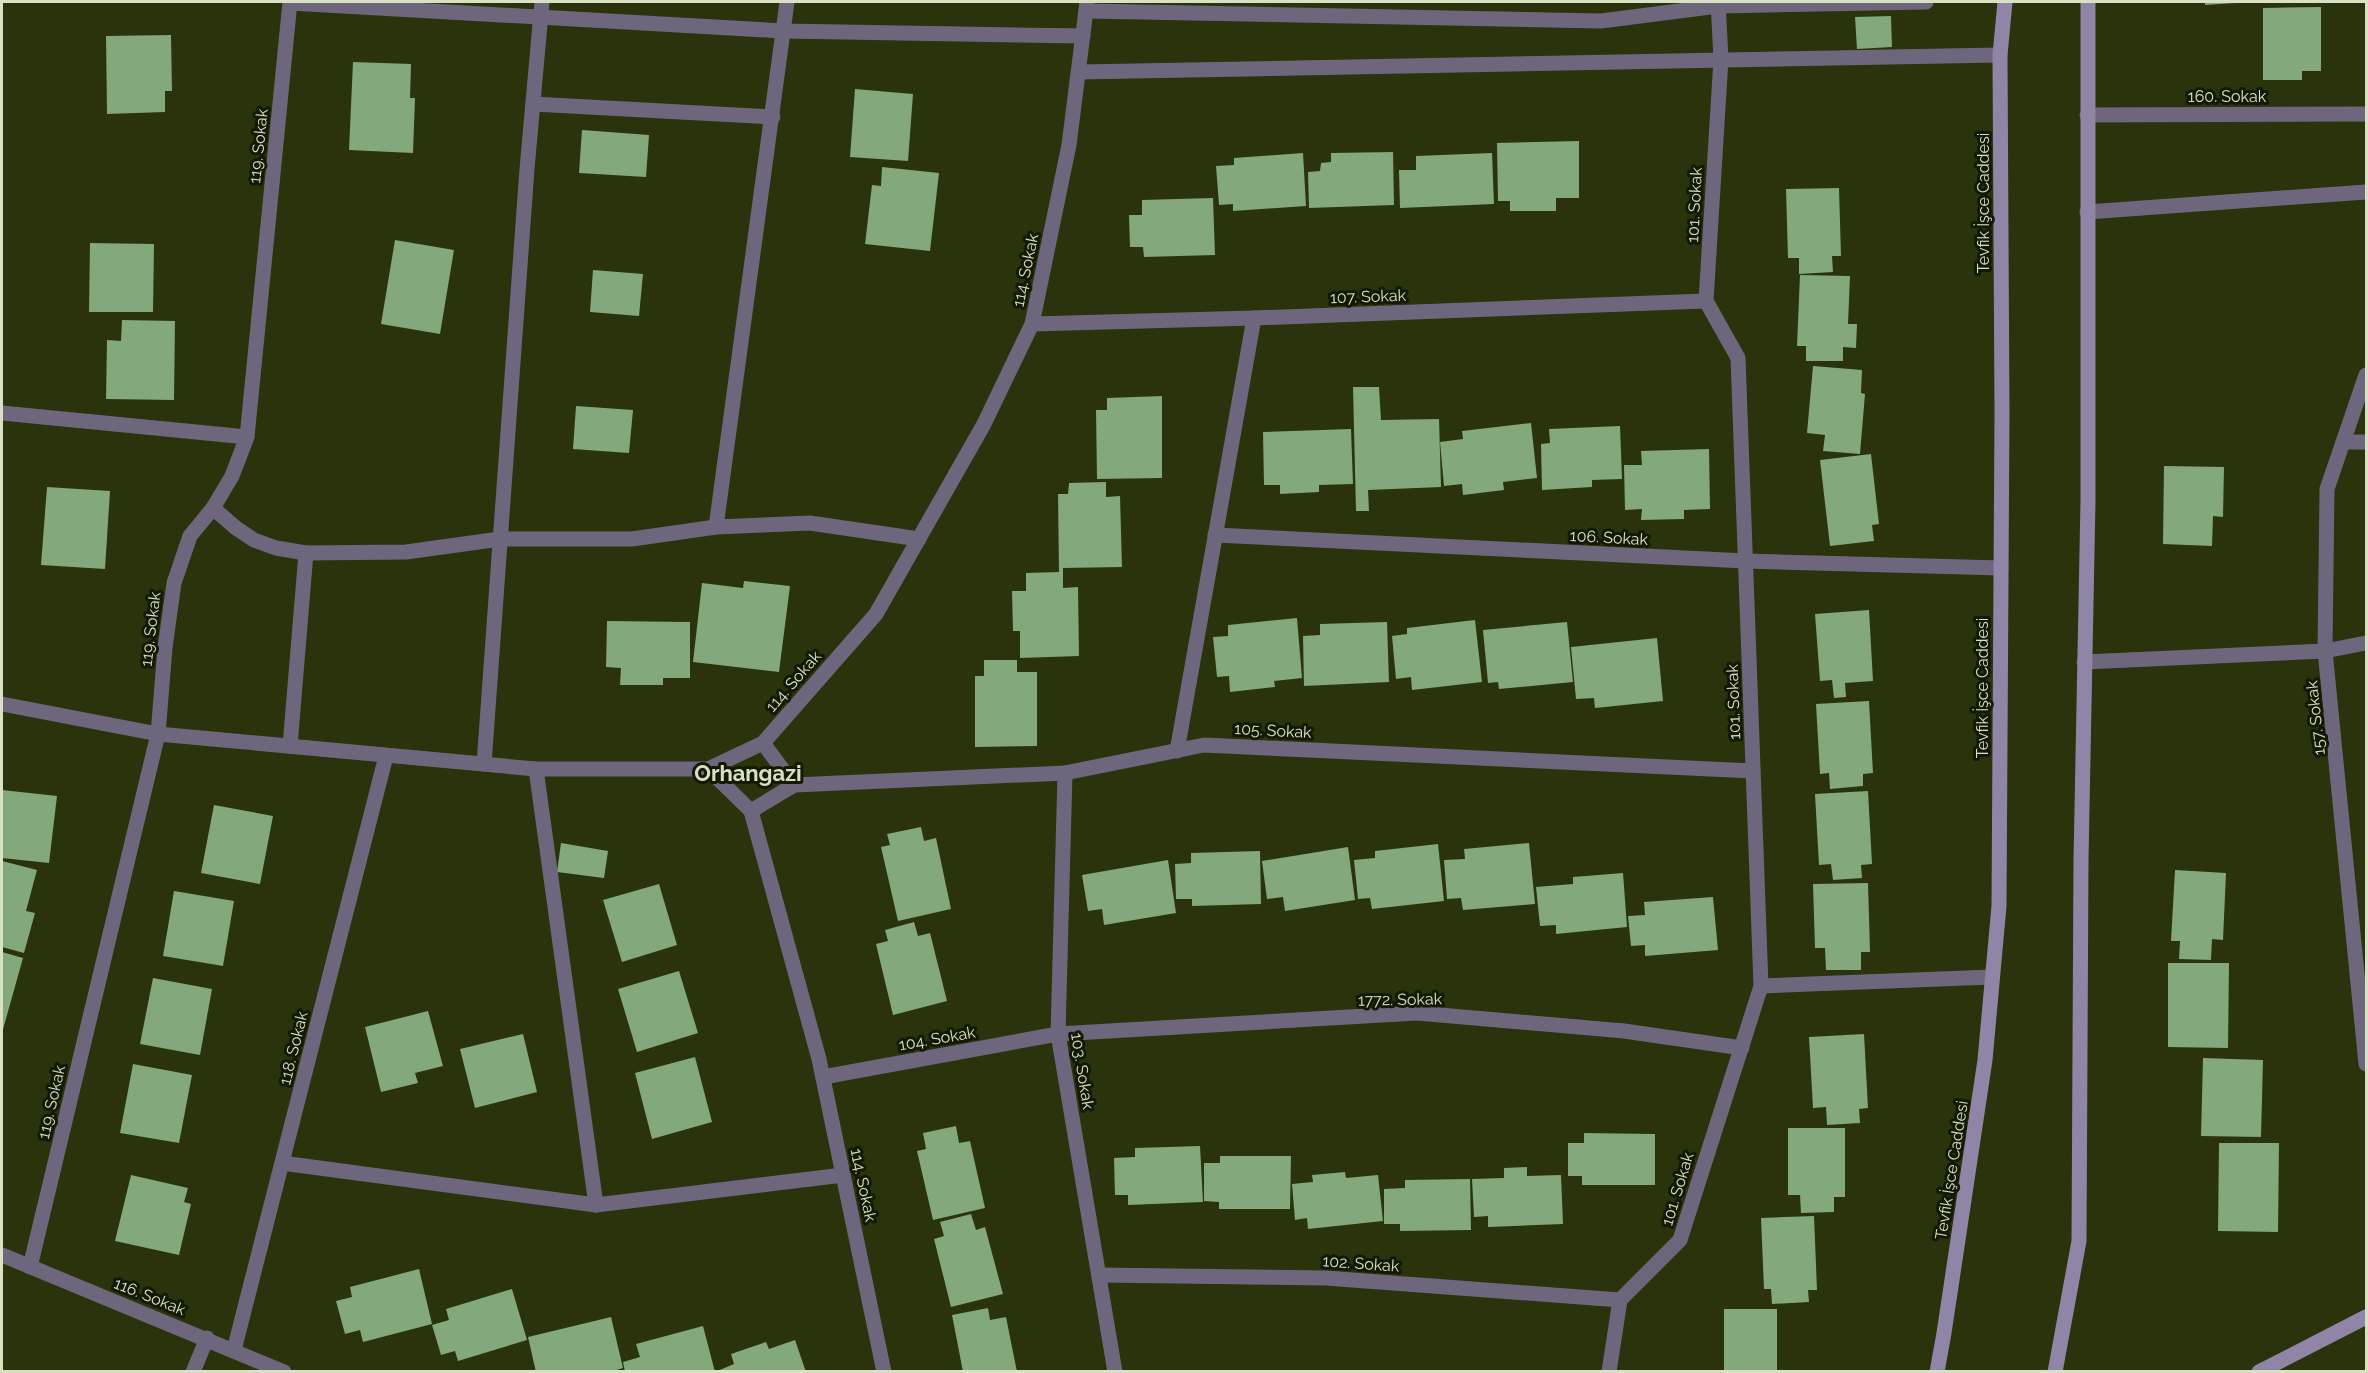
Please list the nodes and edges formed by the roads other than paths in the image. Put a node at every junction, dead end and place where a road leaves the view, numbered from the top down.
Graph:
1 (290, 2) edge
2 (542, 2) edge
3 (787, 2) edge
4 (1926, 2) edge
5 (2005, 2) edge
6 (2088, 2) edge
7 (1718, 4) edge
8 (1087, 6) edge
9 (540, 18) junction
10 (784, 31) junction
11 (1083, 36) junction
12 (2000, 55) junction
13 (1721, 59) junction
14 (1079, 72) junction
15 (533, 104) junction
16 (2367, 114) edge
17 (2087, 115) junction
18 (773, 117) junction
19 (2367, 192) edge
20 (2087, 212) junction
21 (1706, 301) junction
22 (1254, 318) junction
23 (1032, 324) junction
24 (2367, 375) edge
25 (2, 413) edge
26 (247, 437) junction
27 (2344, 442) junction
28 (2367, 442) edge
29 (213, 508) junction
30 (716, 526) junction
31 (1215, 535) junction
32 (500, 538) junction
33 (919, 539) junction
34 (306, 553) junction
35 (1746, 561) junction
36 (2001, 568) junction
37 (2367, 643) edge
38 (2325, 651) junction
39 (2084, 663) junction
40 (2, 704) edge
41 (158, 734) junction
42 (763, 743) junction
43 (290, 747) junction
44 (1177, 751) junction
45 (386, 756) junction
46 (484, 764) junction
47 (536, 769) junction
48 (708, 769) junction
49 (1753, 771) junction
50 (1065, 773) junction
51 (794, 785) junction
52 (751, 811) junction
53 (1992, 977) junction
54 (1761, 986) junction
55 (2363, 987) edge
56 (1058, 1034) junction
57 (1742, 1048) junction
58 (2367, 1064) edge
59 (823, 1077) junction
60 (282, 1163) junction
61 (843, 1175) junction
62 (596, 1205) junction
63 (2, 1255) edge
64 (30, 1267) junction
65 (1099, 1275) junction
66 (1620, 1300) junction
67 (2367, 1317) edge
68 (207, 1338) junction
69 (234, 1350) junction
70 (193, 1371) edge
71 (284, 1371) edge
72 (884, 1371) edge
73 (1115, 1371) edge
74 (1610, 1371) edge
75 (1936, 1371) edge
76 (2055, 1371) edge
77 (2259, 1371) edge

1 - 9 street
1 - 26 street, 119. Sokak
2 - 9 street
3 - 10 street
4 - 7 street
5 - 12 main road, Tevfik İşce Caddesi
6 - 17 main road
7 - 8 street
7 - 13 street, 101. Sokak
8 - 11 street, 114. Sokak
9 - 10 street
9 - 15 street
10 - 11 street
10 - 18 street
11 - 14 street, 114. Sokak
12 - 13 street
12 - 36 main road, Tevfik İşce Caddesi
13 - 14 street
13 - 21 street, 101. Sokak
14 - 23 street, 114. Sokak
15 - 18 street
15 - 32 street
16 - 17 street, 160. Sokak
17 - 20 main road
18 - 30 street
19 - 20 street
20 - 39 main road
21 - 22 street, 107. Sokak
21 - 35 street, 101. Sokak
22 - 23 street, 107. Sokak
22 - 31 street
23 - 33 street, 114. Sokak
24 - 27 street, 157. Sokak
25 - 26 street
26 - 29 street, 119. Sokak
27 - 28 street
27 - 38 street, 157. Sokak
29 - 34 street
29 - 41 street, 119. Sokak
30 - 32 street
30 - 33 street
31 - 35 street, 106. Sokak
31 - 44 street
32 - 34 street
32 - 46 street
33 - 42 street, 114. Sokak
34 - 43 street
35 - 36 street, 106. Sokak
35 - 49 street, 101. Sokak
36 - 53 main road, Tevfik İşce Caddesi
37 - 38 street
38 - 39 street
38 - 55 street, 157. Sokak
39 - 76 main road
40 - 41 street
41 - 43 street
41 - 64 street, 119. Sokak
42 - 48 street, 114. Sokak
42 - 51 street
43 - 45 street
44 - 49 street, 105. Sokak
44 - 50 street, 105. Sokak
45 - 46 street
45 - 60 street, 118. Sokak
46 - 47 street
47 - 48 street
47 - 62 street
48 - 52 street
49 - 54 street, 101. Sokak
50 - 51 street, 105. Sokak
50 - 56 street, 103. Sokak
51 - 52 street
52 - 59 street, 114. Sokak
53 - 54 street
53 - 75 main road, Tevfik İşce Caddesi
54 - 57 street, 101. Sokak
55 - 58 street, 157. Sokak
56 - 57 street, 1772. Sokak
56 - 59 street, 104. Sokak
56 - 65 street, 103. Sokak
57 - 66 street, 101. Sokak
59 - 61 street, 114. Sokak
60 - 62 street
60 - 69 street, 118. Sokak
61 - 62 street
61 - 72 street, 114. Sokak
63 - 64 street, 116. Sokak
64 - 68 street, 116. Sokak
65 - 66 street, 102. Sokak
65 - 73 street, 103. Sokak
66 - 74 street
67 - 77 main road
68 - 69 street, 116. Sokak
68 - 70 street
69 - 71 street, 116. Sokak

